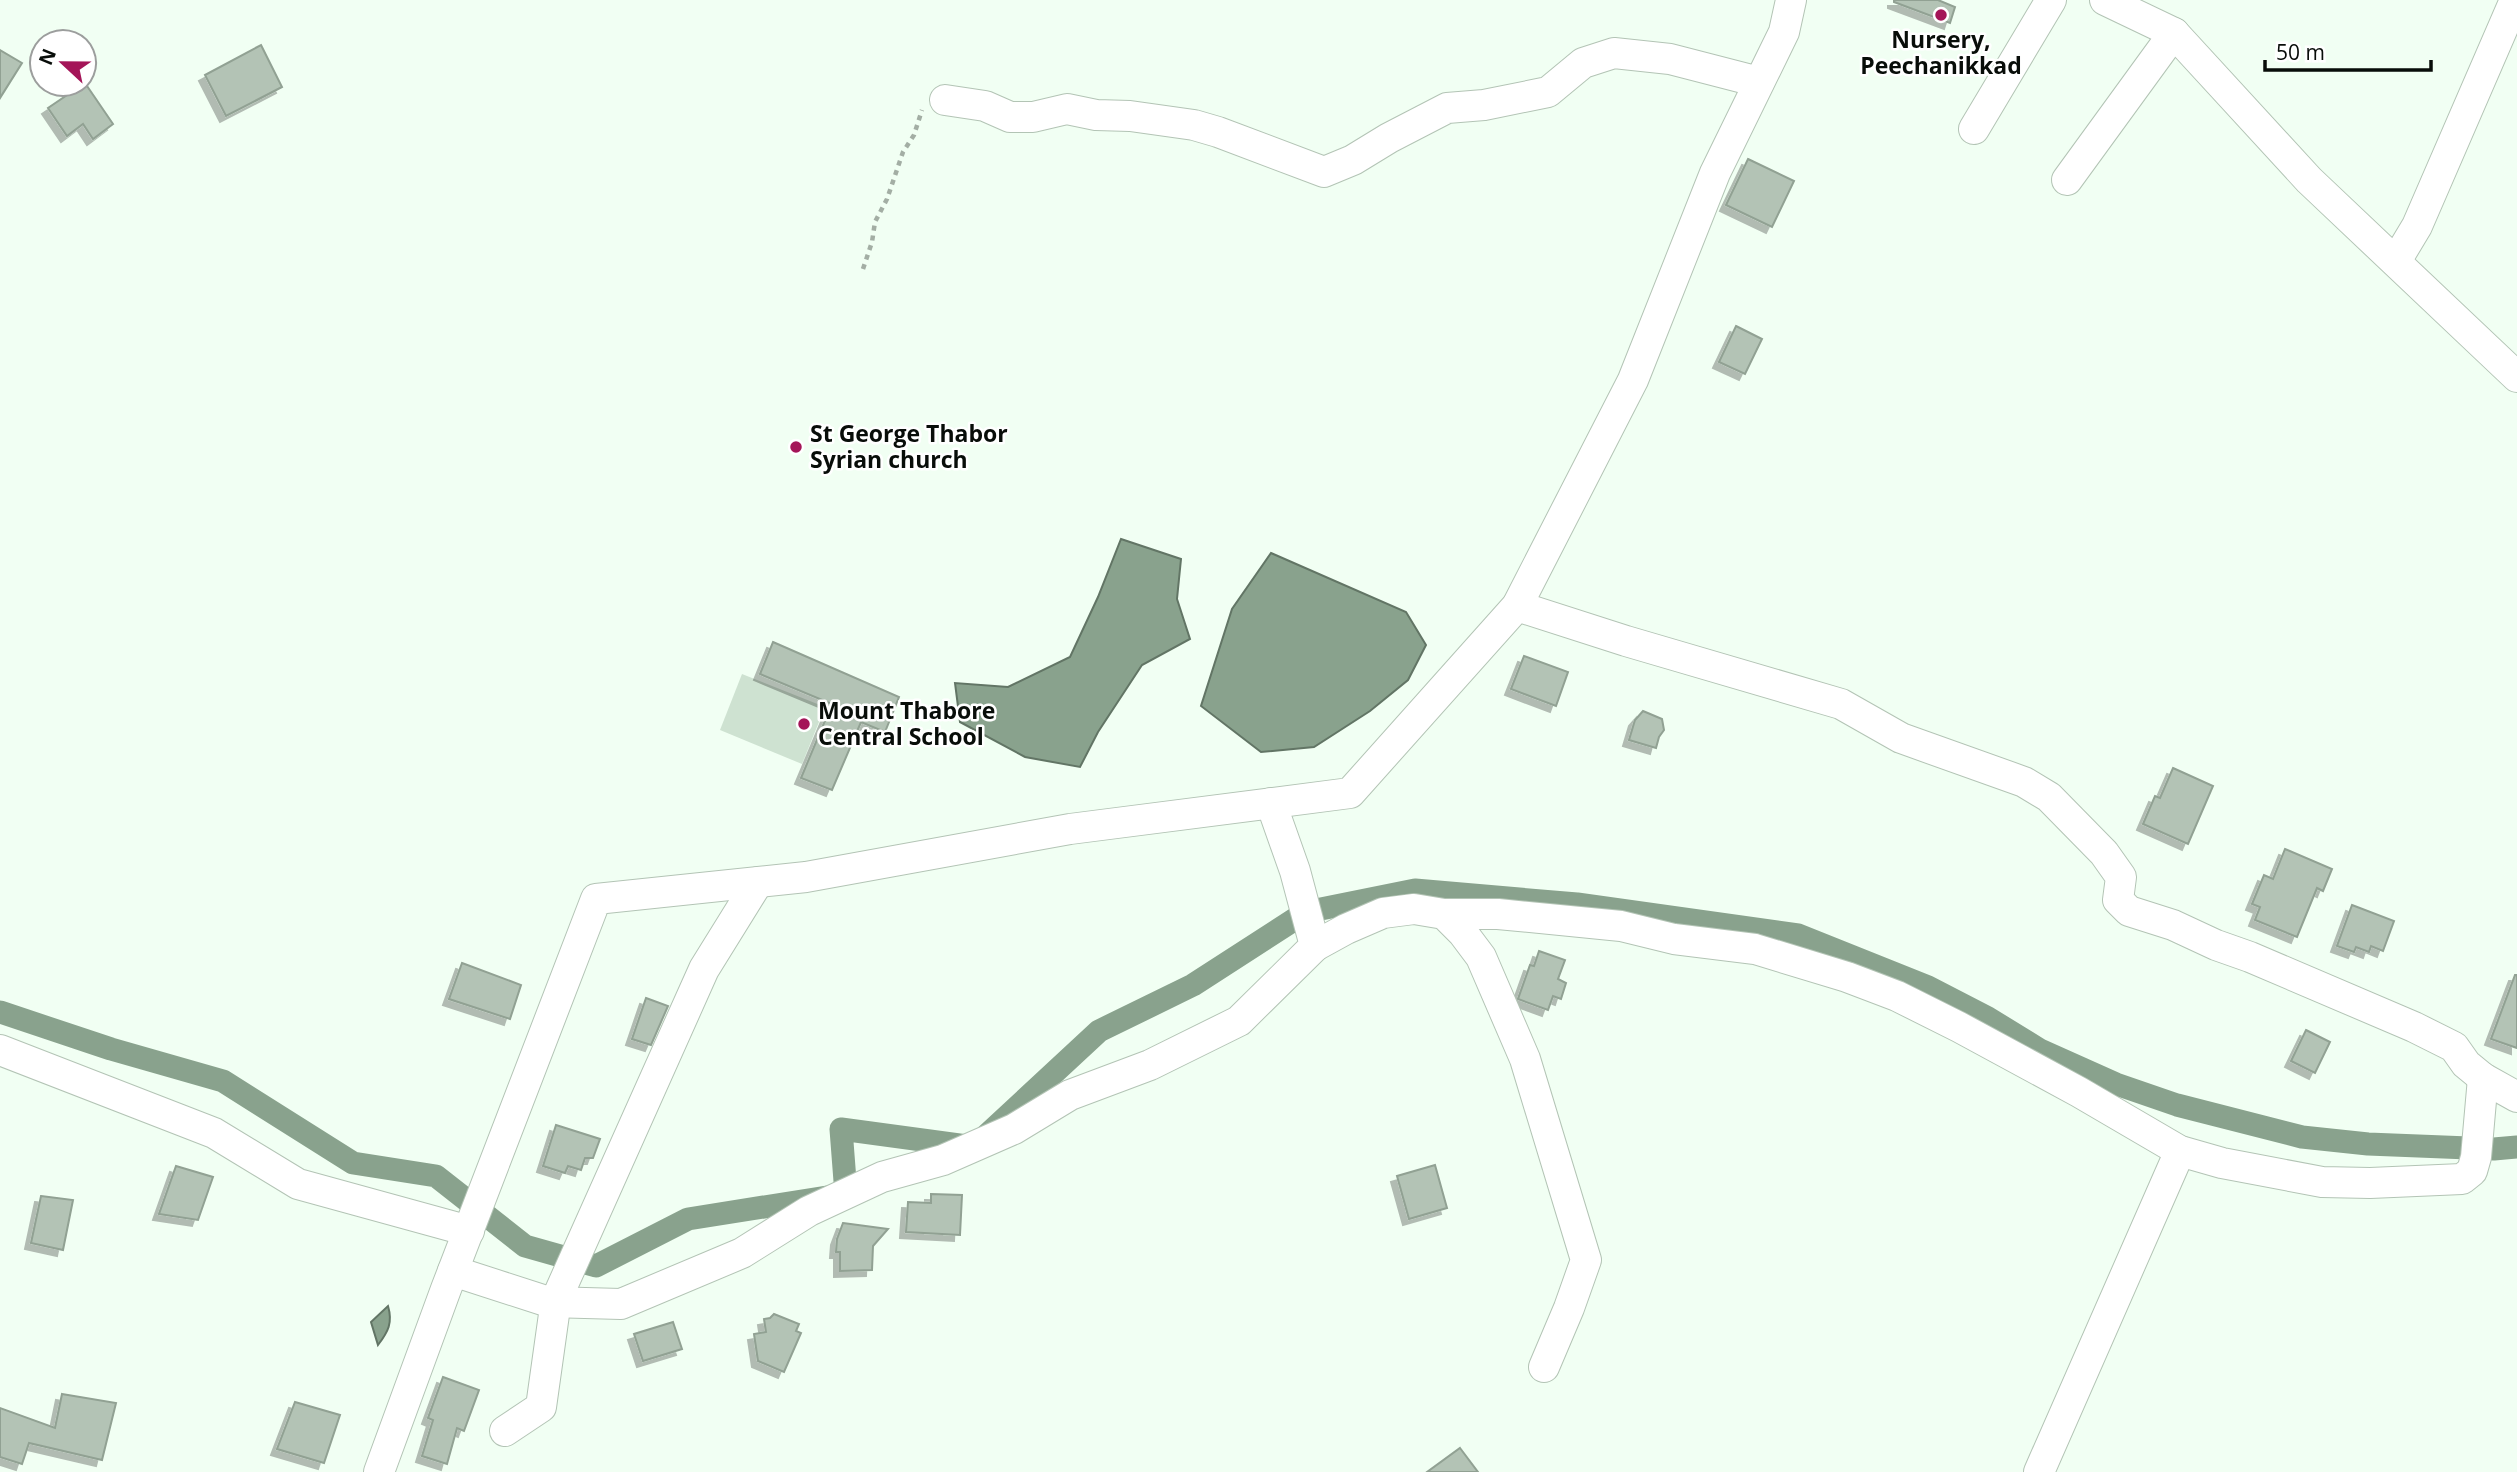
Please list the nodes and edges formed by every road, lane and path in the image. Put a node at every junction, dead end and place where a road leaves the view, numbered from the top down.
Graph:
1 (1791, 0) edge
2 (2051, 0) edge
3 (2105, 0) edge
4 (2515, 0) edge
5 (2174, 33) junction
6 (1759, 82) junction
7 (946, 100) joint
8 (1974, 129) dead end
9 (2067, 180) dead end
10 (2396, 261) junction
11 (863, 269) dead end
12 (2517, 377) edge
13 (1517, 606) junction
14 (1271, 803) junction
15 (758, 882) junction
16 (1444, 914) junction
17 (1315, 946) junction
18 (0, 1050) edge
19 (2483, 1078) junction
20 (2517, 1097) edge
21 (2180, 1151) junction
22 (469, 1231) junction
23 (453, 1271) junction
24 (556, 1301) junction
25 (1544, 1367) dead end
26 (505, 1431) dead end
27 (379, 1472) edge
28 (2039, 1472) edge

1 - 6 street
2 - 8 street
3 - 5 street
4 - 10 street
5 - 9 street
5 - 10 street
6 - 7 street
6 - 13 street
7 - 11 path
10 - 12 street
13 - 14 street
13 - 19 street
14 - 15 street
14 - 17 street
15 - 22 street
15 - 24 street
16 - 17 street
16 - 21 street
16 - 25 street
17 - 24 street
18 - 22 street
19 - 20 street
19 - 21 street
21 - 28 street
22 - 23 street
23 - 24 street
23 - 27 street
24 - 26 street

